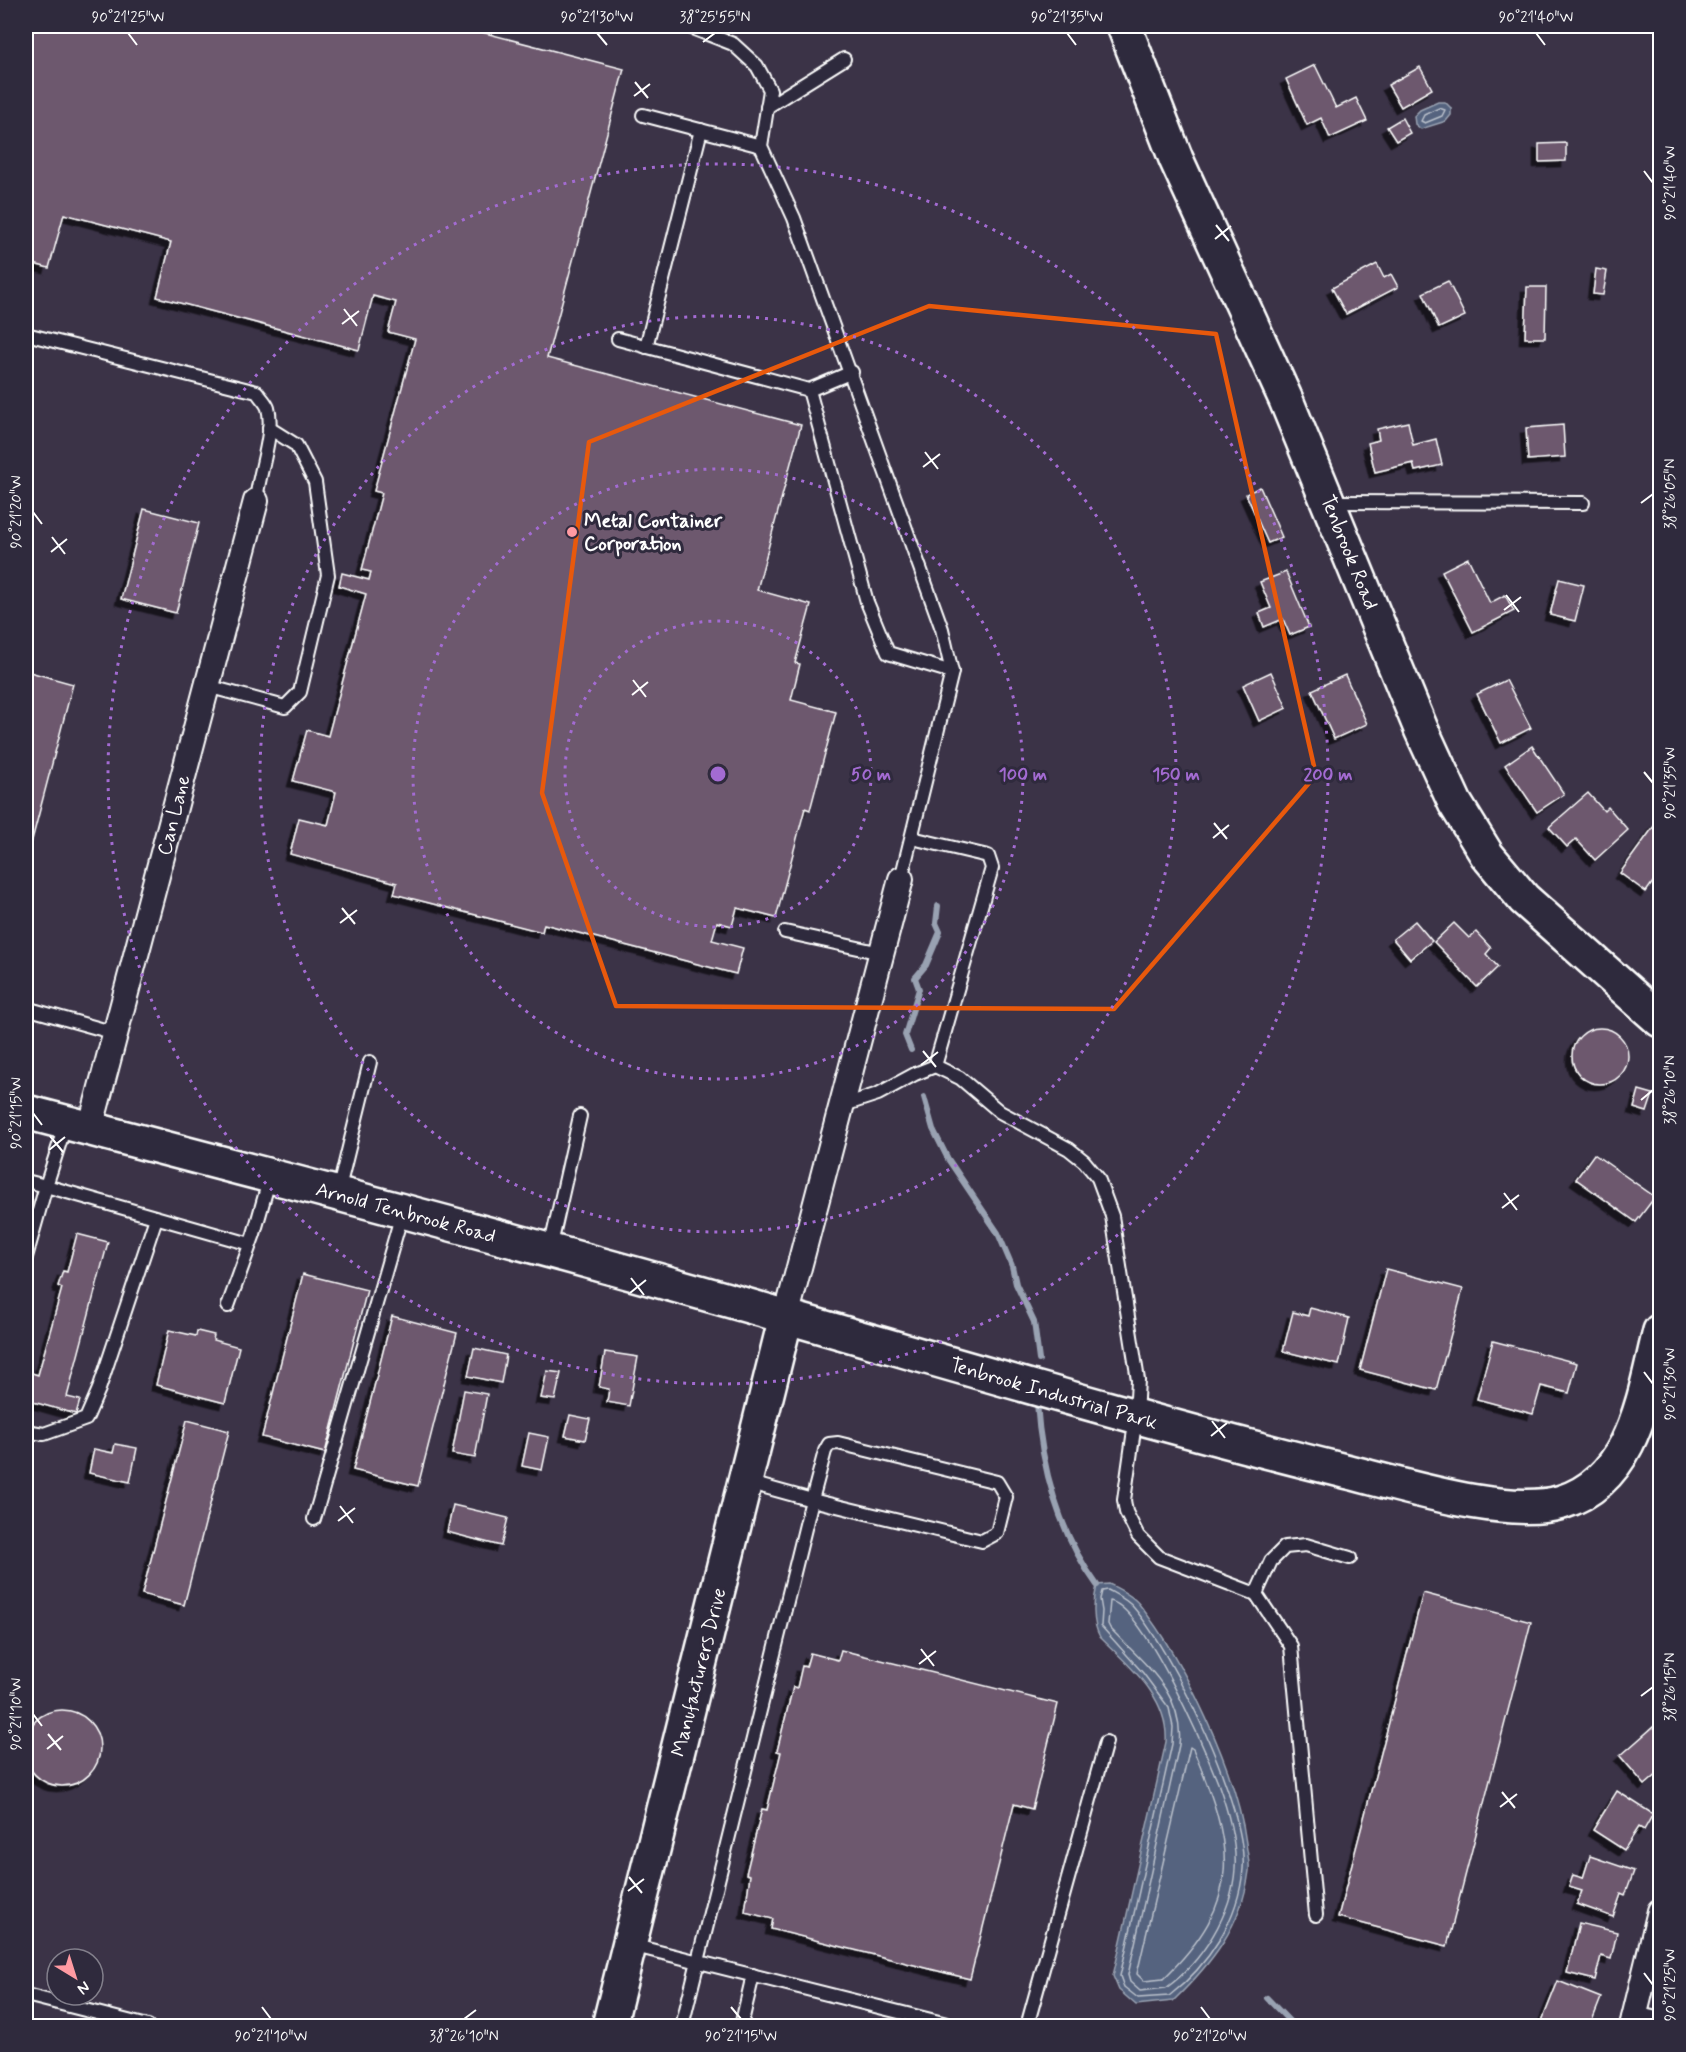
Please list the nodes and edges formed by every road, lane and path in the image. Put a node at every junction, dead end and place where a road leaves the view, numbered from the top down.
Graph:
1 (687, 26) edge
2 (1124, 26) edge
3 (844, 59) dead end
4 (767, 107) junction
5 (643, 116) dead end
6 (701, 130) junction
7 (761, 146) junction
8 (26, 334) edge
9 (618, 339) dead end
10 (646, 347) junction
11 (852, 372) junction
12 (809, 390) junction
13 (269, 428) junction
14 (256, 501) joint
15 (1330, 502) junction
16 (1583, 503) dead end
17 (952, 672) junction
18 (207, 686) junction
19 (912, 838) junction
20 (900, 879) joint
21 (785, 932) dead end
22 (881, 953) junction
23 (26, 1008) edge
24 (1660, 1020) edge
25 (115, 1033) junction
26 (370, 1062) dead end
27 (935, 1066) junction
28 (841, 1106) junction
29 (26, 1112) edge
30 (580, 1116) dead end
31 (79, 1125) junction
32 (271, 1176) junction
33 (26, 1181) edge
34 (46, 1186) junction
35 (338, 1193) junction
36 (402, 1212) junction
37 (156, 1218) junction
38 (250, 1244) junction
39 (549, 1250) junction
40 (26, 1257) edge
41 (228, 1306) dead end
42 (786, 1317) junction
43 (1660, 1331) edge
44 (1136, 1416) junction
45 (26, 1431) edge
46 (746, 1481) junction
47 (812, 1500) junction
48 (314, 1519) dead end
49 (1350, 1558) dead end
50 (1256, 1594) junction
51 (1106, 1742) dead end
52 (1660, 1911) edge
53 (1316, 1915) dead end
54 (630, 1944) junction
55 (698, 1961) junction
56 (753, 1975) junction
57 (26, 1995) edge
58 (1633, 2023) edge
59 (1660, 2025) edge
60 (148, 2026) edge
61 (609, 2026) edge
62 (682, 2026) edge
63 (741, 2026) edge
64 (955, 2026) edge
65 (1027, 2026) edge

1 - 4 lane
2 - 15 street, Tenbrook Road
3 - 4 lane
4 - 7 lane
5 - 6 lane
6 - 7 lane
6 - 10 lane
7 - 11 lane
8 - 13 lane
9 - 10 lane
10 - 12 lane
11 - 12 lane
11 - 17 lane
12 - 17 lane
13 - 14 lane
13 - 18 lane
14 - 18 street, Can Lane
15 - 16 lane
15 - 24 street, Tenbrook Road
17 - 19 lane
18 - 25 street, Can Lane
19 - 20 lane
19 - 27 lane
20 - 22 street
21 - 22 lane
22 - 28 street
23 - 25 lane
25 - 31 street, Can Lane
26 - 35 lane
27 - 28 lane
27 - 44 lane
28 - 42 street
29 - 31 street, Arnold Tenbrook Road
30 - 39 lane
31 - 32 street, Arnold Tenbrook Road
31 - 34 lane
32 - 35 street, Arnold Tenbrook Road
32 - 38 lane
33 - 34 lane
34 - 37 lane
34 - 40 lane
35 - 36 street, Arnold Tenbrook Road
36 - 39 street, Arnold Tenbrook Road
36 - 48 lane
37 - 38 lane
37 - 45 lane
38 - 41 lane
39 - 42 street, Arnold Tenbrook Road
42 - 44 street, Tenbrook Industrial Park
42 - 46 street, Manufacturers Drive
43 - 44 street, Tenbrook Industrial Park
44 - 50 lane
46 - 47 lane
46 - 54 street, Manufacturers Drive
47 - 47 lane
47 - 55 lane
49 - 50 lane
50 - 53 lane
51 - 65 lane
52 - 58 street
54 - 55 lane
54 - 61 street, Manufacturers Drive
55 - 56 lane
55 - 62 lane
56 - 63 lane
56 - 64 lane
57 - 60 lane
58 - 59 street

